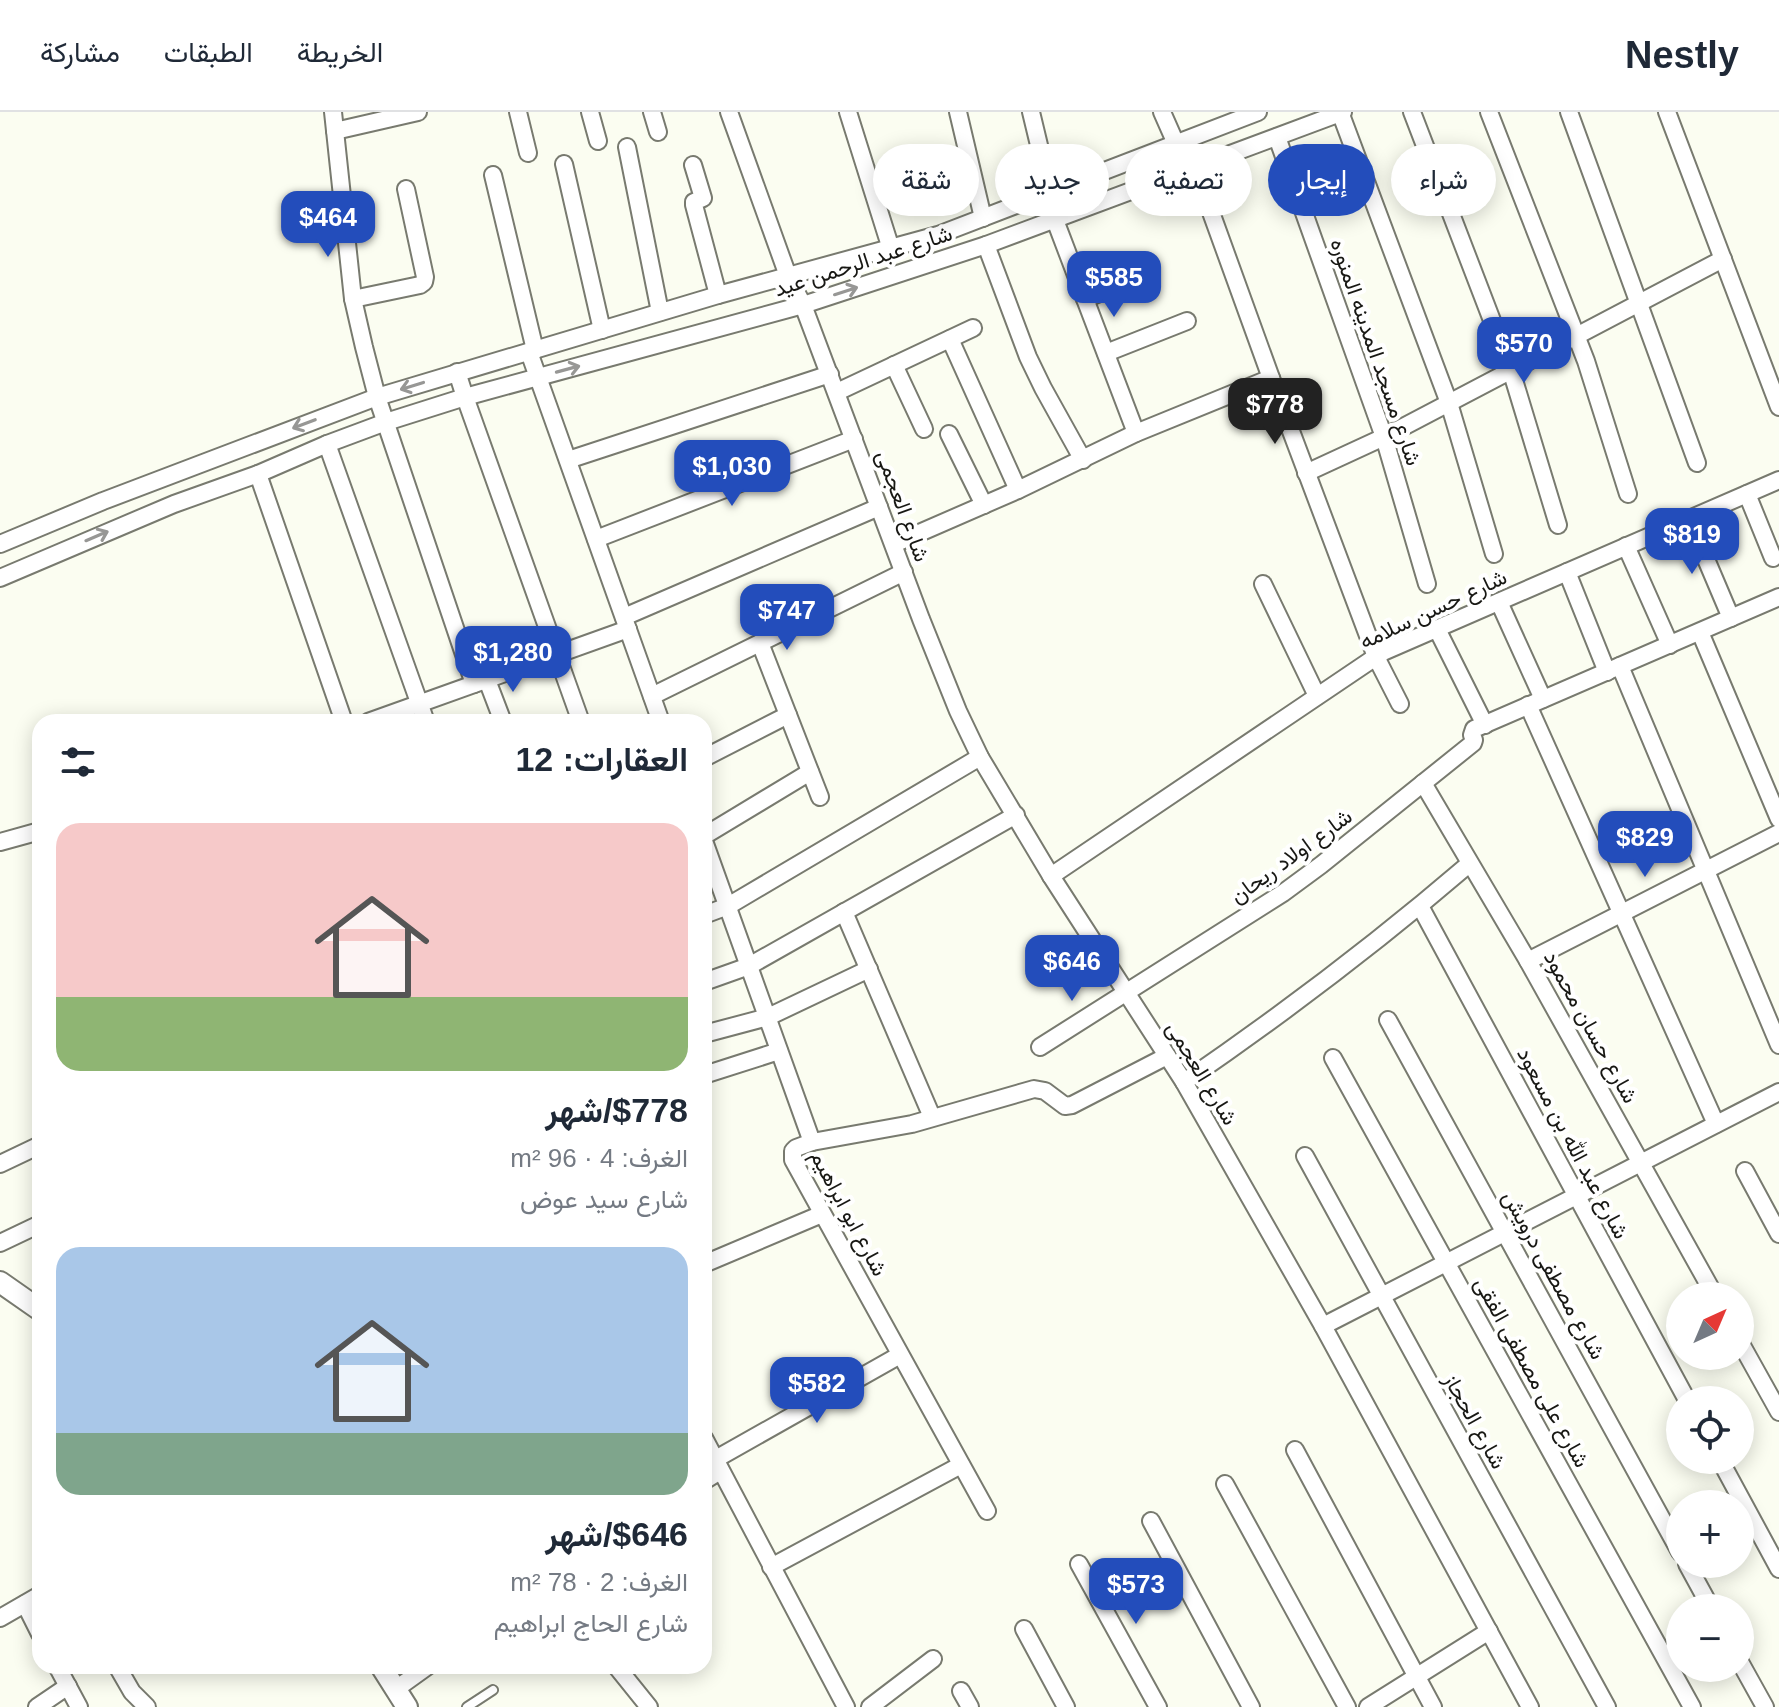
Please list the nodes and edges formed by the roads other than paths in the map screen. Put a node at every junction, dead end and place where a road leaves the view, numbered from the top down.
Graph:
1 (333, 112) edge
2 (418, 112) edge
3 (518, 112) edge
4 (590, 112) edge
5 (652, 112) edge
6 (729, 112) edge
7 (848, 112) edge
8 (958, 112) edge
9 (1031, 112) edge
10 (1162, 112) edge
11 (1258, 112) edge
12 (1341, 112) edge
13 (1412, 112) edge
14 (1489, 112) edge
15 (1569, 112) edge
16 (1667, 112) edge
17 (335, 131) junction
18 (658, 132) dead end
19 (1277, 137) junction
20 (598, 141) dead end
21 (1176, 143) junction
22 (1039, 144) edge
23 (1252, 146) edge
24 (627, 147) dead end
25 (528, 153) dead end
26 (564, 164) dead end
27 (693, 165) dead end
28 (1109, 169) edge
29 (493, 175) dead end
30 (406, 189) dead end
31 (1125, 194) edge
32 (995, 213) edge
33 (1209, 216) edge
34 (983, 218) junction
35 (1055, 220) junction
36 (986, 245) junction
37 (891, 249) junction
38 (1723, 259) junction
39 (788, 276) junction
40 (1114, 287) dead end
41 (718, 295) junction
42 (353, 299) junction
43 (1085, 299) junction
44 (1639, 303) junction
45 (803, 305) junction
46 (660, 312) junction
47 (1187, 321) dead end
48 (973, 328) dead end
49 (602, 330) junction
50 (1576, 335) junction
51 (950, 339) junction
52 (532, 351) junction
53 (1106, 353) junction
54 (894, 365) junction
55 (1511, 370) junction
56 (457, 372) junction
57 (830, 374) junction
58 (538, 377) junction
59 (1271, 378) junction
60 (837, 392) junction
61 (377, 397) junction
62 (465, 397) junction
63 (1449, 403) junction
64 (1779, 407) edge
65 (386, 422) junction
66 (924, 429) dead end
67 (1136, 433) junction
68 (949, 434) dead end
69 (1384, 437) junction
70 (854, 439) junction
71 (327, 444) junction
72 (568, 460) junction
73 (1083, 460) junction
74 (1697, 463) dead end
75 (1306, 473) junction
76 (258, 474) junction
77 (1779, 480) edge
78 (1018, 490) junction
79 (1628, 494) dead end
80 (1747, 494) junction
81 (984, 505) junction
82 (879, 507) junction
83 (1689, 519) junction
84 (46, 524) junction
85 (1558, 525) dead end
86 (596, 539) junction
87 (0, 544) edge
88 (894, 544) junction
89 (1626, 546) junction
90 (57, 553) junction
91 (1494, 554) dead end
92 (1773, 558) dead end
93 (904, 572) junction
94 (1567, 572) junction
95 (0, 578) edge
96 (1263, 584) dead end
97 (1427, 584) dead end
98 (1779, 597) edge
99 (1499, 602) junction
100 (1731, 618) junction
101 (626, 623) junction
102 (1437, 629) junction
103 (1700, 632) junction
104 (760, 643) junction
105 (1670, 645) junction
106 (557, 654) junction
107 (1376, 657) junction
108 (1613, 669) junction
109 (480, 682) junction
110 (652, 696) junction
111 (1317, 696) junction
112 (1535, 702) junction
113 (419, 704) junction
114 (1400, 704) dead end
115 (341, 714) edge
116 (391, 714) edge
117 (423, 714) edge
118 (498, 714) edge
119 (578, 714) edge
120 (658, 714) edge
121 (788, 715) junction
122 (1485, 725) junction
123 (712, 754) edge
124 (980, 757) junction
125 (810, 772) junction
126 (1423, 783) junction
127 (820, 797) dead end
128 (1016, 815) junction
129 (1779, 819) edge
130 (32, 833) edge
131 (712, 833) edge
132 (1779, 833) edge
133 (0, 842) edge
134 (712, 861) edge
135 (1469, 864) junction
136 (1706, 871) junction
137 (1051, 876) junction
138 (728, 906) junction
139 (1420, 906) junction
140 (712, 912) edge
141 (844, 912) junction
142 (1621, 913) junction
143 (1528, 961) junction
144 (749, 966) junction
145 (869, 969) junction
146 (712, 979) edge
147 (1126, 993) junction
148 (768, 1017) junction
149 (1388, 1020) dead end
150 (712, 1032) edge
151 (1779, 1045) edge
152 (1040, 1047) dead end
153 (779, 1051) junction
154 (1167, 1056) junction
155 (1333, 1058) dead end
156 (712, 1072) edge
157 (1184, 1082) junction
158 (1779, 1092) edge
159 (932, 1117) junction
160 (1716, 1124) junction
161 (812, 1142) junction
162 (32, 1149) edge
163 (1305, 1156) dead end
164 (1641, 1162) junction
165 (0, 1164) edge
166 (1745, 1171) dead end
167 (1576, 1196) junction
168 (1772, 1202) edge
169 (822, 1214) junction
170 (32, 1228) edge
171 (1505, 1232) junction
172 (1779, 1234) edge
173 (0, 1243) edge
174 (712, 1261) edge
175 (1446, 1263) junction
176 (0, 1282) edge
177 (1707, 1282) edge
178 (1381, 1296) junction
179 (32, 1304) edge
180 (1323, 1326) junction
181 (900, 1355) junction
182 (1754, 1367) edge
183 (1679, 1386) edge
184 (1779, 1412) edge
185 (1295, 1450) dead end
186 (712, 1455) edge
187 (717, 1465) junction
188 (961, 1465) junction
189 (712, 1471) edge
190 (1728, 1474) edge
191 (1225, 1484) dead end
192 (987, 1511) dead end
193 (1151, 1521) dead end
194 (1666, 1526) edge
195 (1079, 1564) dead end
196 (771, 1567) junction
197 (1779, 1569) edge
198 (32, 1600) edge
199 (25, 1604) junction
200 (0, 1618) edge
201 (32, 1618) edge
202 (1024, 1629) dead end
203 (1489, 1631) junction
204 (933, 1659) dead end
205 (61, 1674) edge
206 (122, 1674) edge
207 (386, 1674) edge
208 (417, 1674) edge
209 (622, 1674) edge
210 (1416, 1677) junction
211 (1751, 1682) edge
212 (68, 1686) junction
213 (396, 1689) junction
214 (493, 1690) dead end
215 (961, 1691) dead end
216 (876, 1705) edge
217 (37, 1707) edge
218 (79, 1707) edge
219 (147, 1707) edge
220 (407, 1707) edge
221 (467, 1707) edge
222 (649, 1707) edge
223 (846, 1707) edge
224 (970, 1707) edge
225 (1066, 1707) edge
226 (1158, 1707) edge
227 (1251, 1707) edge
228 (1347, 1707) edge
229 (1368, 1707) edge
230 (1433, 1707) edge
231 (1530, 1707) edge
232 (1607, 1707) edge
233 (1692, 1707) edge
234 (1765, 1707) edge

1 - 17 street
2 - 17 street
3 - 25 street
4 - 20 street
5 - 18 street
6 - 39 street, شارع العجمى
7 - 37 street
8 - 34 street
9 - 22 street
10 - 21 street
11 - 21 street, شارع عبد الرحمن عيد
12 - 19 street, شارع عبد الرحمن عيد
12 - 63 street
13 - 55 street
14 - 50 street
15 - 44 street
16 - 38 street
17 - 42 street
19 - 23 street, شارع عبد الرحمن عيد
19 - 69 street, شارع مسجد المدينه المنوره
21 - 28 street, شارع عبد الرحمن عيد
24 - 46 street
26 - 49 street
27 - 41 street
29 - 52 street
30 - 42 street
31 - 35 street, شارع عبد الرحمن عيد
32 - 34 street, شارع عبد الرحمن عيد
33 - 59 street
34 - 37 street, شارع عبد الرحمن عيد
35 - 36 street, شارع عبد الرحمن عيد
35 - 43 street
45 -> 36 street, شارع عبد الرحمن عيد
36 - 73 street
37 - 39 street, شارع عبد الرحمن عيد
38 - 44 street
38 - 64 street
39 - 41 street, شارع عبد الرحمن عيد
39 - 45 street, شارع العجمى
40 - 43 street
41 - 46 street, شارع عبد الرحمن عيد
42 - 61 street
43 - 53 street
44 - 50 street
44 - 74 street
45 - 57 street, شارع العجمى
58 -> 45 street, شارع عبد الرحمن عيد
46 - 49 street, شارع عبد الرحمن عيد
47 - 53 street
48 - 51 street
49 - 52 street, شارع عبد الرحمن عيد
50 - 55 street
50 - 79 street
51 - 54 street
51 - 78 street
52 - 56 street, شارع عبد الرحمن عيد
52 - 58 street
53 - 67 street
54 - 60 street
54 - 66 street
55 - 63 street
55 - 85 street
56 -> 61 street, شارع عبد الرحمن عيد
56 - 62 street
57 - 60 street, شارع العجمى
57 - 72 street
58 - 62 street, شارع عبد الرحمن عيد
58 - 72 street
59 - 67 street
59 - 75 street
60 - 70 street, شارع العجمى
61 - 65 street
61 -> 84 street, شارع عبد الرحمن عيد
62 - 65 street, شارع عبد الرحمن عيد
62 - 106 street
63 - 69 street
63 - 91 street
65 - 71 street, شارع عبد الرحمن عيد
65 - 109 street
67 - 73 street
68 - 81 street
69 - 75 street
69 - 97 street, شارع مسجد المدينه المنوره
70 - 82 street, شارع العجمى
70 - 86 street
71 - 76 street, شارع عبد الرحمن عيد
71 - 113 street
72 - 86 street
73 - 78 street
75 - 107 street
90 -> 76 street, شارع عبد الرحمن عيد
76 - 115 street
77 - 80 street, شارع حسن سلامه
78 - 81 street
80 - 83 street, شارع حسن سلامه
80 - 92 street
81 - 88 street
82 - 88 street, شارع العجمى
82 - 101 street
83 - 89 street, شارع حسن سلامه
83 - 100 street
84 - 87 street, شارع عبد الرحمن عيد
84 - 90 street
86 - 101 street
88 - 93 street, شارع العجمى
89 - 94 street, شارع حسن سلامه
89 - 105 street
90 - 95 street, شارع عبد الرحمن عيد
93 - 104 street
93 - 124 street, شارع العجمى
94 - 99 street, شارع حسن سلامه
94 - 108 street
96 - 111 street
98 - 100 street
99 - 102 street, شارع حسن سلامه
99 - 112 street
100 - 103 street
101 - 106 street
101 - 110 street
102 - 107 street, شارع حسن سلامه
102 - 122 street
103 - 105 street
103 - 129 street
104 - 110 street
104 - 121 street
105 - 108 street
106 - 109 street
106 - 119 street
107 - 111 street, شارع حسن سلامه
107 - 114 street
108 - 112 street
108 - 136 street
109 - 113 street
109 - 118 street
110 - 120 street
111 - 137 street, شارع حسن سلامه
112 - 122 street
112 - 142 street
113 - 116 street
113 - 117 street
121 - 123 street
121 - 125 street
122 - 126 street, شارع اولاد ريحان
124 - 128 street, شارع العجمى
124 - 138 street
125 - 127 street
125 - 131 street
126 - 135 street, شارع حسان محمود
126 - 147 street, شارع اولاد ريحان
128 - 137 street, شارع العجمى
128 - 141 street
130 - 133 street
132 - 136 street
134 - 138 street, شارع ابو ابراهيم
135 - 139 street
135 - 143 street, شارع حسان محمود
136 - 142 street
136 - 151 street
137 - 147 street, شارع العجمى
138 - 140 street
138 - 144 street, شارع ابو ابراهيم
139 - 157 street
139 - 167 street, شارع عبد الله بن مسعود
141 - 144 street
141 - 145 street
142 - 143 street
142 - 160 street
143 - 164 street, شارع حسان محمود
144 - 146 street
144 - 148 street, شارع ابو ابراهيم
145 - 148 street
145 - 159 street
147 - 152 street, شارع اولاد ريحان
147 - 154 street, شارع العجمى
148 - 150 street
148 - 153 street, شارع ابو ابراهيم
149 - 171 street, شارع مصطفى درويش
153 - 156 street
153 - 161 street, شارع ابو ابراهيم
154 - 157 street, شارع العجمى
154 - 159 street
155 - 175 street, شارع على مصطفى الفقى
157 - 180 street, شارع العجمى
158 - 160 street
159 - 161 street
160 - 164 street
161 - 169 street, شارع ابو ابراهيم
162 - 165 street
163 - 178 street, شارع الحجاز
164 - 167 street
164 - 177 street, شارع حسان محمود
166 - 168 street
167 - 171 street
167 - 183 street, شارع عبد الله بن مسعود
168 - 172 street
169 - 174 street
169 - 181 street, شارع ابو ابراهيم
170 - 173 street
171 - 175 street
171 - 194 street, شارع مصطفى درويش
175 - 178 street
175 - 233 street, شارع على مصطفى الفقى
176 - 179 street
178 - 180 street
178 - 232 street, شارع الحجاز
180 - 203 street, شارع العجمى
181 - 187 street
181 - 188 street, شارع ابو ابراهيم
182 - 184 street
185 - 210 street
186 - 187 street
187 - 189 street
187 - 196 street
188 - 192 street, شارع ابو ابراهيم
188 - 196 street
190 - 197 street
191 - 228 street
193 - 227 street
195 - 226 street
196 - 223 street
198 - 199 street
199 - 200 street
199 - 201 street
202 - 225 street
203 - 210 street
203 - 231 street, شارع العجمى
204 - 216 street
205 - 212 street
206 - 219 street
207 - 213 street
208 - 213 street
209 - 222 street
210 - 229 street
210 - 230 street
211 - 234 street
212 - 217 street
212 - 218 street
213 - 220 street
214 - 221 lane
215 - 224 street

